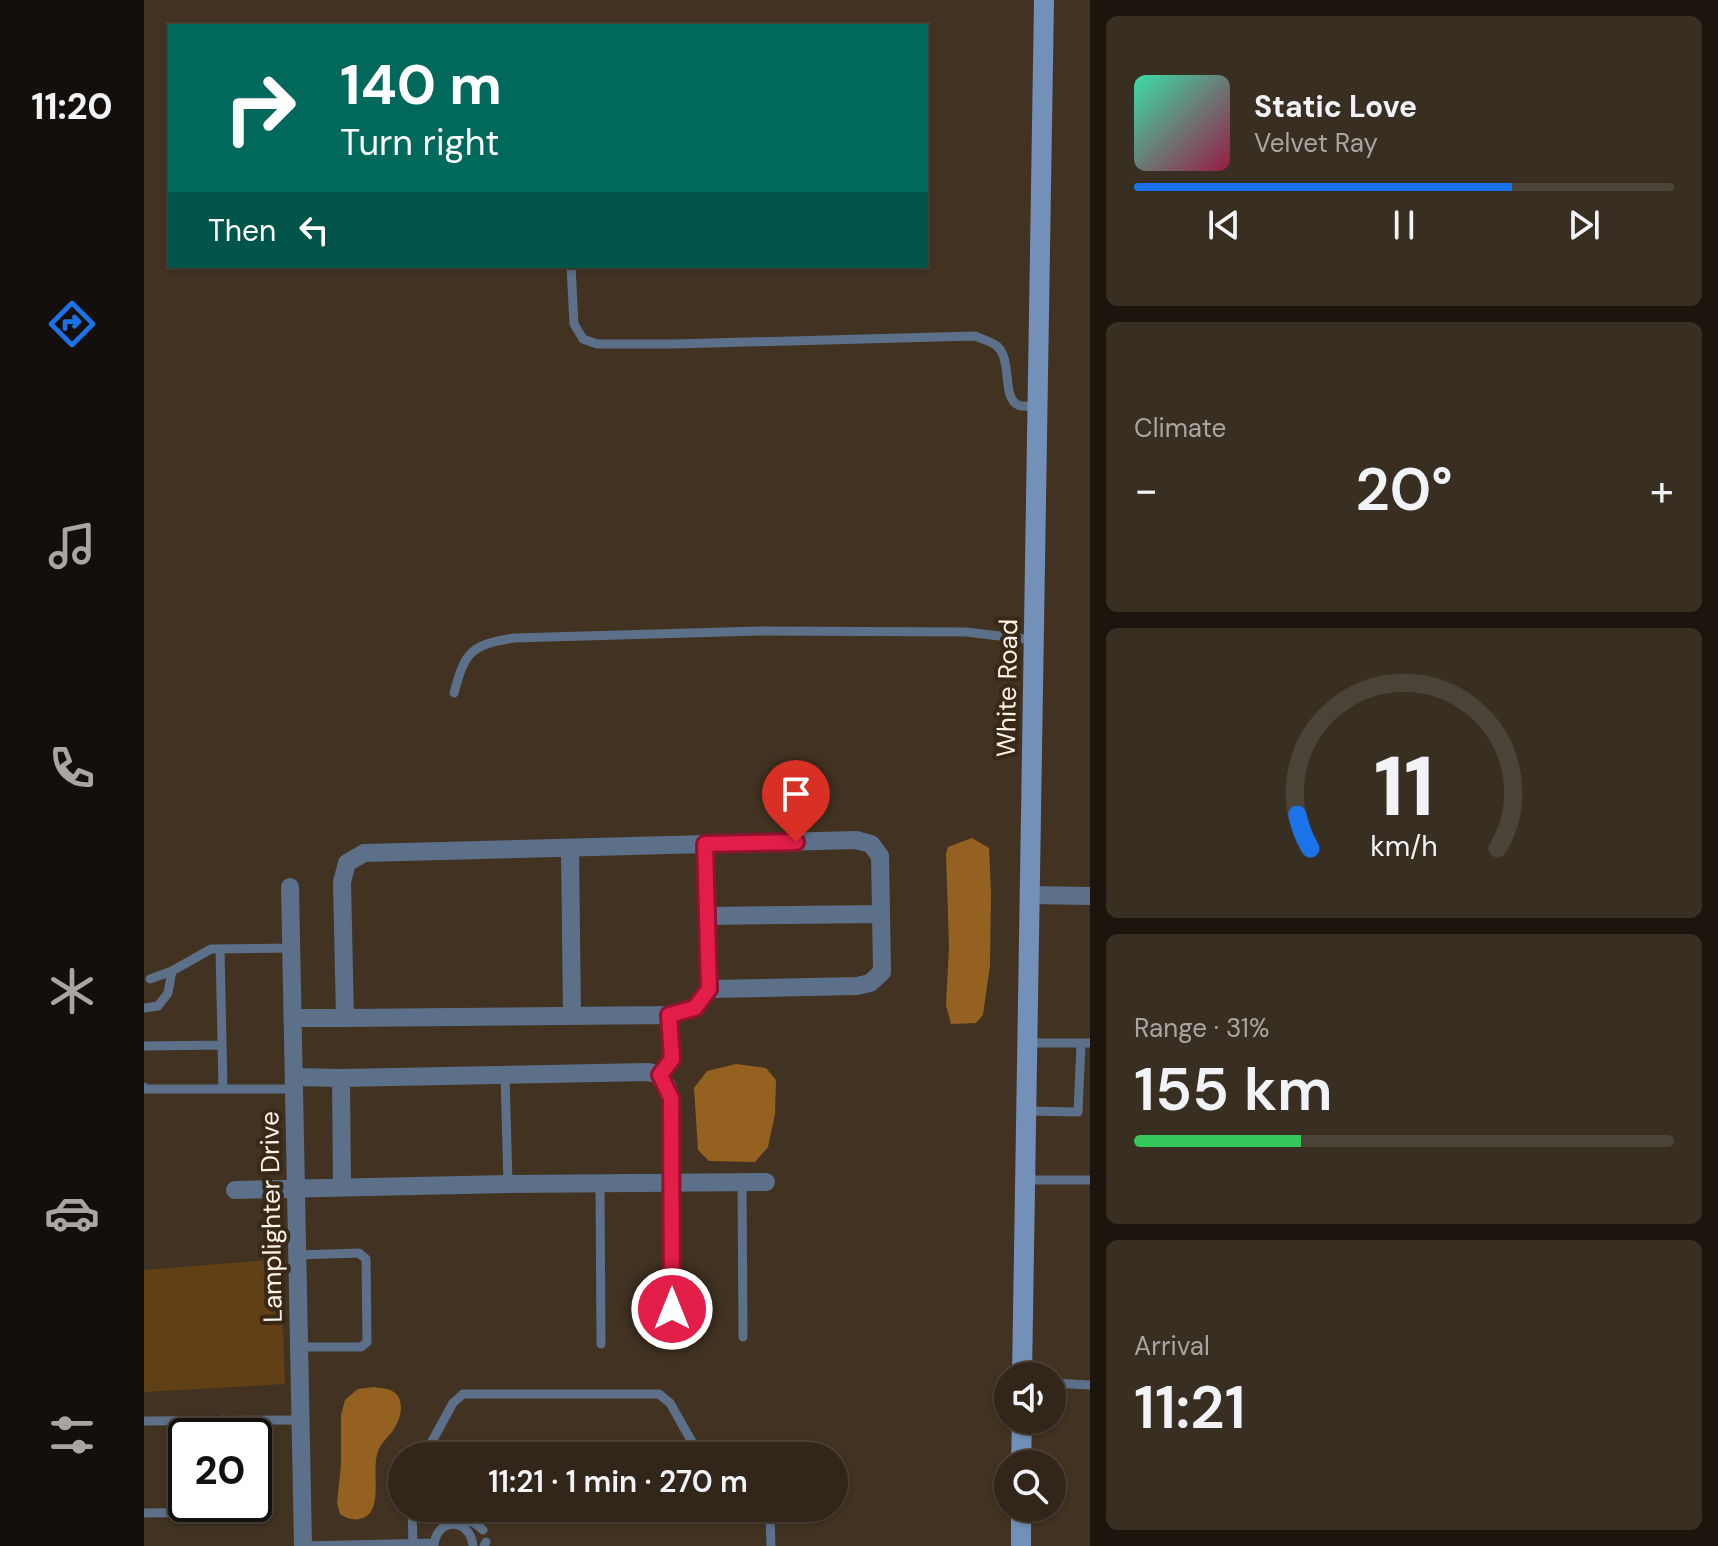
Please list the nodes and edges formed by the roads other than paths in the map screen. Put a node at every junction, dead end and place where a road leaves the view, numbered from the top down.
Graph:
1 (1044, 0) edge
2 (571, 268) edge
3 (1037, 406) junction
4 (1033, 640) junction
5 (454, 693) dead end
6 (705, 844) junction
7 (570, 848) junction
8 (290, 887) dead end
9 (1030, 895) junction
10 (1090, 896) edge
11 (881, 914) junction
12 (707, 916) junction
13 (291, 948) junction
14 (220, 949) junction
15 (172, 971) junction
16 (150, 979) dead end
17 (709, 989) junction
18 (144, 1008) edge
19 (669, 1015) junction
20 (572, 1016) junction
21 (293, 1018) junction
22 (345, 1018) junction
23 (1027, 1043) junction
24 (1086, 1043) edge
25 (222, 1045) junction
26 (144, 1046) edge
27 (505, 1075) junction
28 (660, 1075) junction
29 (341, 1078) junction
30 (294, 1083) junction
31 (144, 1087) edge
32 (223, 1089) junction
33 (1026, 1111) junction
34 (1026, 1180) junction
35 (1090, 1180) edge
36 (742, 1182) junction
37 (766, 1182) dead end
38 (671, 1183) junction
39 (508, 1184) junction
40 (600, 1184) junction
41 (342, 1188) junction
42 (235, 1190) dead end
43 (296, 1190) junction
44 (298, 1255) junction
45 (743, 1337) dead end
46 (672, 1341) dead end
47 (601, 1344) dead end
48 (300, 1347) junction
49 (1022, 1362) edge
50 (1066, 1384) edge
51 (1090, 1385) edge
52 (272, 1420) edge
53 (300, 1420) junction
54 (144, 1421) edge
55 (168, 1421) edge
56 (432, 1442) edge
57 (692, 1442) edge
58 (144, 1513) edge
59 (168, 1513) edge
60 (412, 1522) edge
61 (770, 1522) edge
62 (1021, 1522) edge
63 (450, 1524) junction
64 (483, 1530) dead end
65 (413, 1545) edge
66 (433, 1545) edge
67 (303, 1546) edge
68 (473, 1546) edge
69 (771, 1546) edge
70 (1021, 1546) edge

1 - 3 street, White Road
2 - 3 lane
3 - 4 street, White Road
4 - 5 lane
4 - 9 street, White Road
6 - 7 street
6 - 11 street
6 - 12 street
7 - 20 street
7 - 22 street
8 - 13 street, Lamplighter Drive
9 - 10 street
9 - 23 street, White Road
11 - 12 street
11 - 17 street
12 - 17 street
13 - 14 lane
13 - 21 street, Lamplighter Drive
14 - 15 lane
14 - 25 lane
15 - 16 lane
15 - 18 lane
17 - 19 street
19 - 20 street
19 - 28 street
20 - 22 street
21 - 22 street
21 - 30 street, Lamplighter Drive
23 - 24 lane
23 - 33 street, White Road
24 - 33 lane
25 - 26 lane
25 - 32 lane
27 - 28 street
27 - 29 street
27 - 39 lane
28 - 38 street
29 - 30 street
29 - 41 street
30 - 32 lane
30 - 43 street, Lamplighter Drive
31 - 32 lane
33 - 34 street, White Road
34 - 35 lane
34 - 49 street, White Road
36 - 37 street
36 - 38 street
36 - 45 lane
38 - 40 street
38 - 46 lane
39 - 40 street
39 - 41 street
40 - 47 lane
41 - 43 street
42 - 43 street
43 - 44 street, Lamplighter Drive
44 - 48 street, Lamplighter Drive
44 - 48 lane
48 - 53 street, Lamplighter Drive
50 - 51 lane
52 - 53 lane
53 - 67 street, Lamplighter Drive
54 - 55 lane
56 - 57 lane
58 - 59 lane
60 - 65 lane
61 - 69 lane
62 - 70 street
63 - 64 lane
63 - 66 lane
63 - 68 lane
65 - 66 lane
65 - 67 lane

